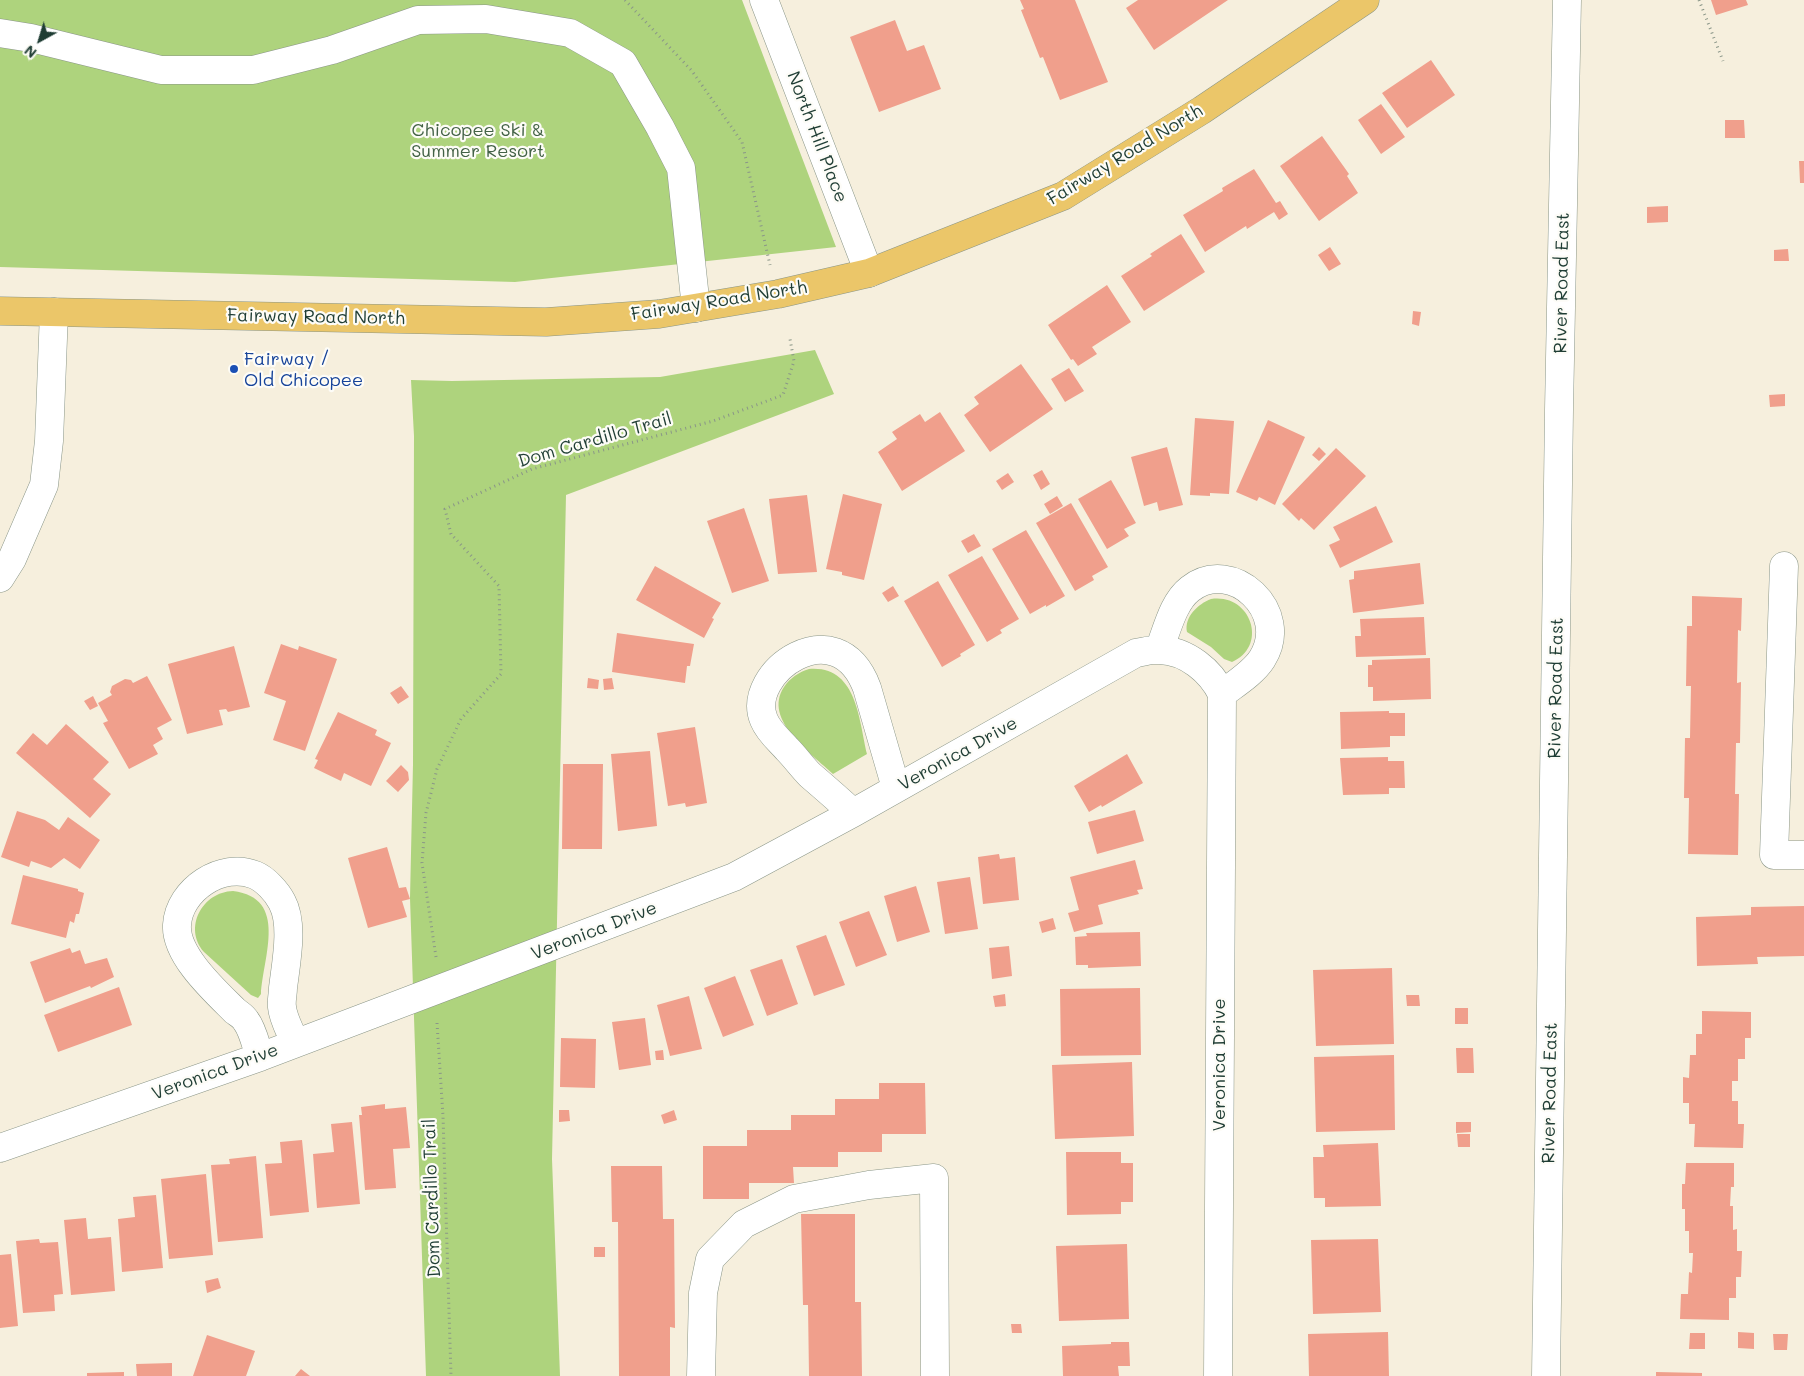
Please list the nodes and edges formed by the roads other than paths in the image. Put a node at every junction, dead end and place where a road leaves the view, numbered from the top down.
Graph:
1 (764, 0) edge
2 (1365, 0) edge
3 (1567, 0) edge
4 (0, 33) edge
5 (869, 273) junction
6 (696, 308) junction
7 (0, 312) edge
8 (54, 312) junction
9 (1784, 566) dead end
10 (0, 578) edge
11 (1159, 650) junction
12 (1222, 694) junction
13 (896, 788) junction
14 (853, 813) junction
15 (1804, 855) edge
16 (295, 1043) junction
17 (260, 1057) junction
18 (0, 1148) edge
19 (701, 1376) edge
20 (935, 1376) edge
21 (1218, 1376) edge
22 (1546, 1376) edge

1 - 5 street, North Hill Place
2 - 5 main road, Fairway Road North
3 - 22 street, River Road East
4 - 6 street
5 - 6 main road, Fairway Road North
6 - 8 main road, Fairway Road North
7 - 8 main road, Fairway Road North
8 - 10 street
9 - 15 street
11 - 12 street, Veronica Drive
11 - 12 street
11 - 13 street, Veronica Drive
12 - 21 street, Veronica Drive
13 - 14 street, Veronica Drive
13 - 14 street
14 - 16 street, Veronica Drive
16 - 17 street, Veronica Drive
16 - 17 street
17 - 18 street, Veronica Drive
19 - 20 street

